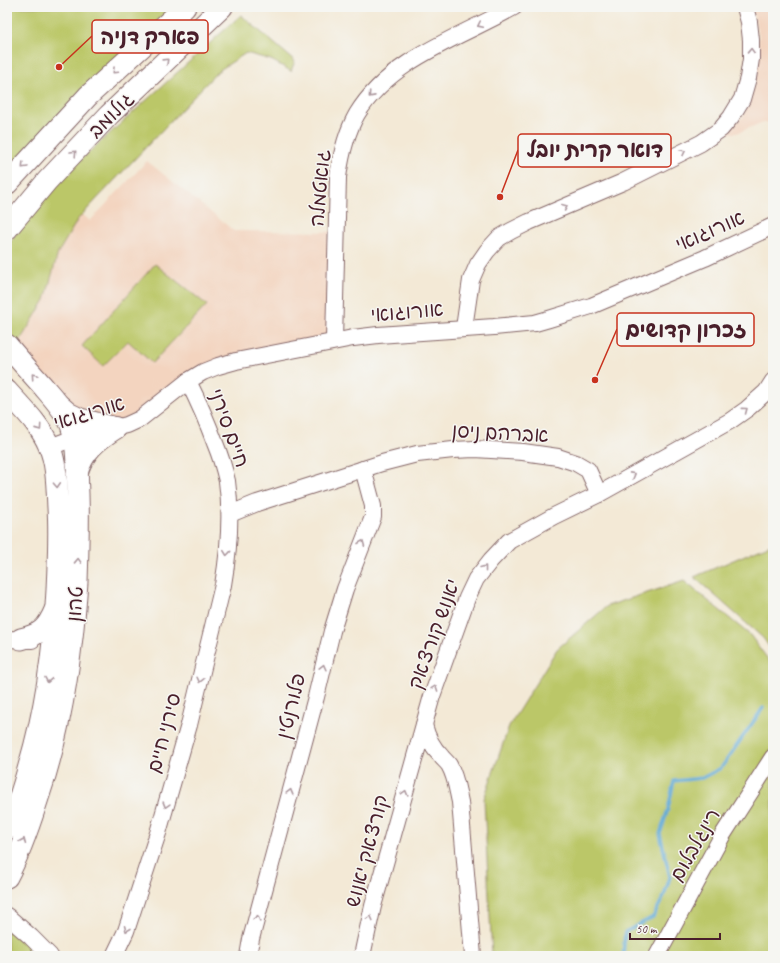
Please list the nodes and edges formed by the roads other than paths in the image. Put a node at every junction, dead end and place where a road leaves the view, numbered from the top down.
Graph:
1 (185, 7) edge
2 (222, 7) edge
3 (514, 7) edge
4 (745, 7) edge
5 (7, 184) edge
6 (773, 226) edge
7 (7, 229) edge
8 (464, 328) junction
9 (334, 341) junction
10 (7, 345) edge
11 (188, 381) junction
12 (771, 389) edge
13 (7, 391) edge
14 (60, 405) junction
15 (116, 428) junction
16 (74, 438) junction
17 (50, 447) junction
18 (363, 469) junction
19 (77, 474) junction
20 (599, 494) junction
21 (230, 514) junction
22 (56, 610) junction
23 (14, 639) edge
24 (62, 641) junction
25 (424, 725) junction
26 (440, 756) junction
27 (415, 757) junction
28 (773, 757) edge
29 (7, 829) edge
30 (7, 877) edge
31 (7, 916) edge
32 (50, 956) edge
33 (114, 956) edge
34 (248, 956) edge
35 (362, 956) edge
36 (473, 956) edge
37 (657, 956) edge

1 -> 5 main road, גולומב
7 -> 2 main road, גולומב
3 -> 9 street, גואטמלה
8 -> 4 street
6 - 8 street, אורוגואי
8 - 9 street, אורוגואי
9 - 11 street, אורוגואי
14 -> 10 main road, טהון
11 - 15 street, אורוגואי
11 - 21 street, חיים סירני
20 -> 12 street
13 -> 17 main road, טהון
14 - 15 main road
14 - 16 main road, טהון
15 - 16 street, אורוגואי
15 - 19 main road
16 - 17 street, אורוגואי
16 - 19 main road, טהון
17 -> 22 main road, טהון
18 - 20 street, אברהם ניסן
18 - 21 street, אברהם ניסן
34 -> 18 street, פלורנטין
24 -> 19 main road, טהון
25 -> 20 street, יאנוש קורצ'אק
21 -> 33 street, סירני חיים
22 - 23 main road
22 - 24 main road, טהון
23 - 24 street
24 -> 29 main road, טהון
30 -> 24 main road, טהון
25 - 26 street
25 - 27 street, יאנוש קורצ'אק
26 - 27 street
26 - 36 street
35 -> 27 street, קורצ'אק יאנוש
28 - 37 street, רינגלבלום
31 - 32 street

